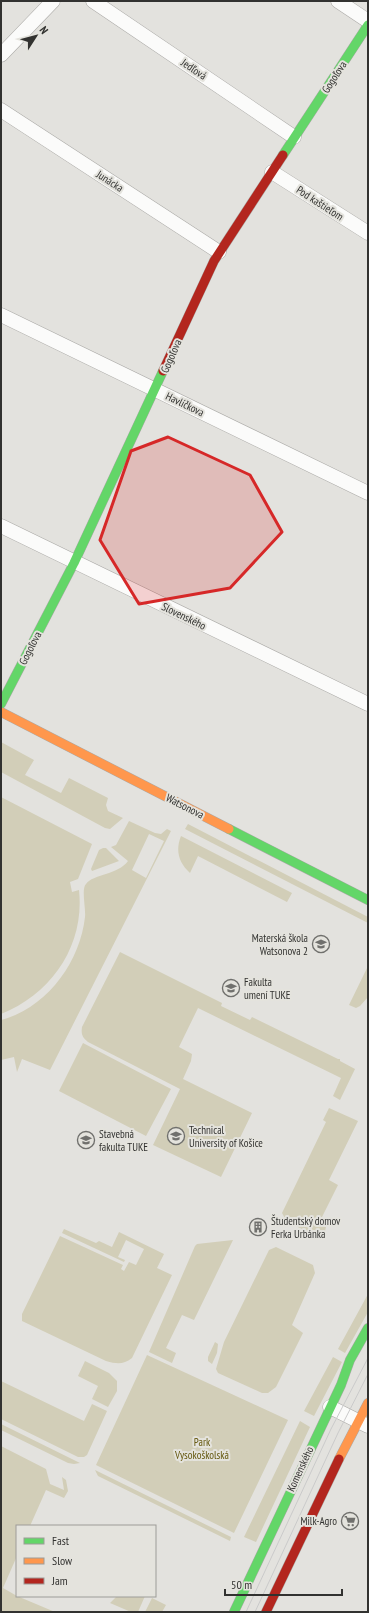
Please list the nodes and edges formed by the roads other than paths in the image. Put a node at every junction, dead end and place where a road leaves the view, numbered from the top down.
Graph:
1 (54, 1) edge
2 (93, 1) edge
3 (338, 1) edge
4 (368, 21) edge
5 (368, 25) edge
6 (1, 55) edge
7 (1, 110) edge
8 (294, 137) junction
9 (272, 172) junction
10 (368, 233) edge
11 (219, 252) junction
12 (1, 315) edge
13 (156, 389) junction
14 (368, 494) edge
15 (1, 526) edge
16 (74, 563) junction
17 (1, 704) edge
18 (368, 704) edge
19 (1, 712) edge
20 (368, 900) edge
21 (368, 1328) edge
22 (368, 1403) edge
23 (330, 1407) junction
24 (363, 1424) edge
25 (234, 1612) edge
26 (266, 1612) edge

1 - 6 street
2 - 8 street, Jedľová
3 - 4 street
5 - 8 street, Gogoľova
7 - 11 street, Junácka
8 - 9 street, Gogoľova
9 - 10 street, Pod kaštieľom
9 - 11 street, Gogoľova
11 - 13 street, Gogoľova
12 - 13 street, Havlíčkova
13 - 14 street, Havlíčkova
13 - 16 street, Gogoľova
15 - 16 street, Slovenského
16 - 17 street, Gogoľova
16 - 18 street, Slovenského
19 - 20 street, Watsonova
21 - 23 street, Komenského
22 - 24 street
23 - 24 street
23 - 25 street, Komenského
24 - 26 street

